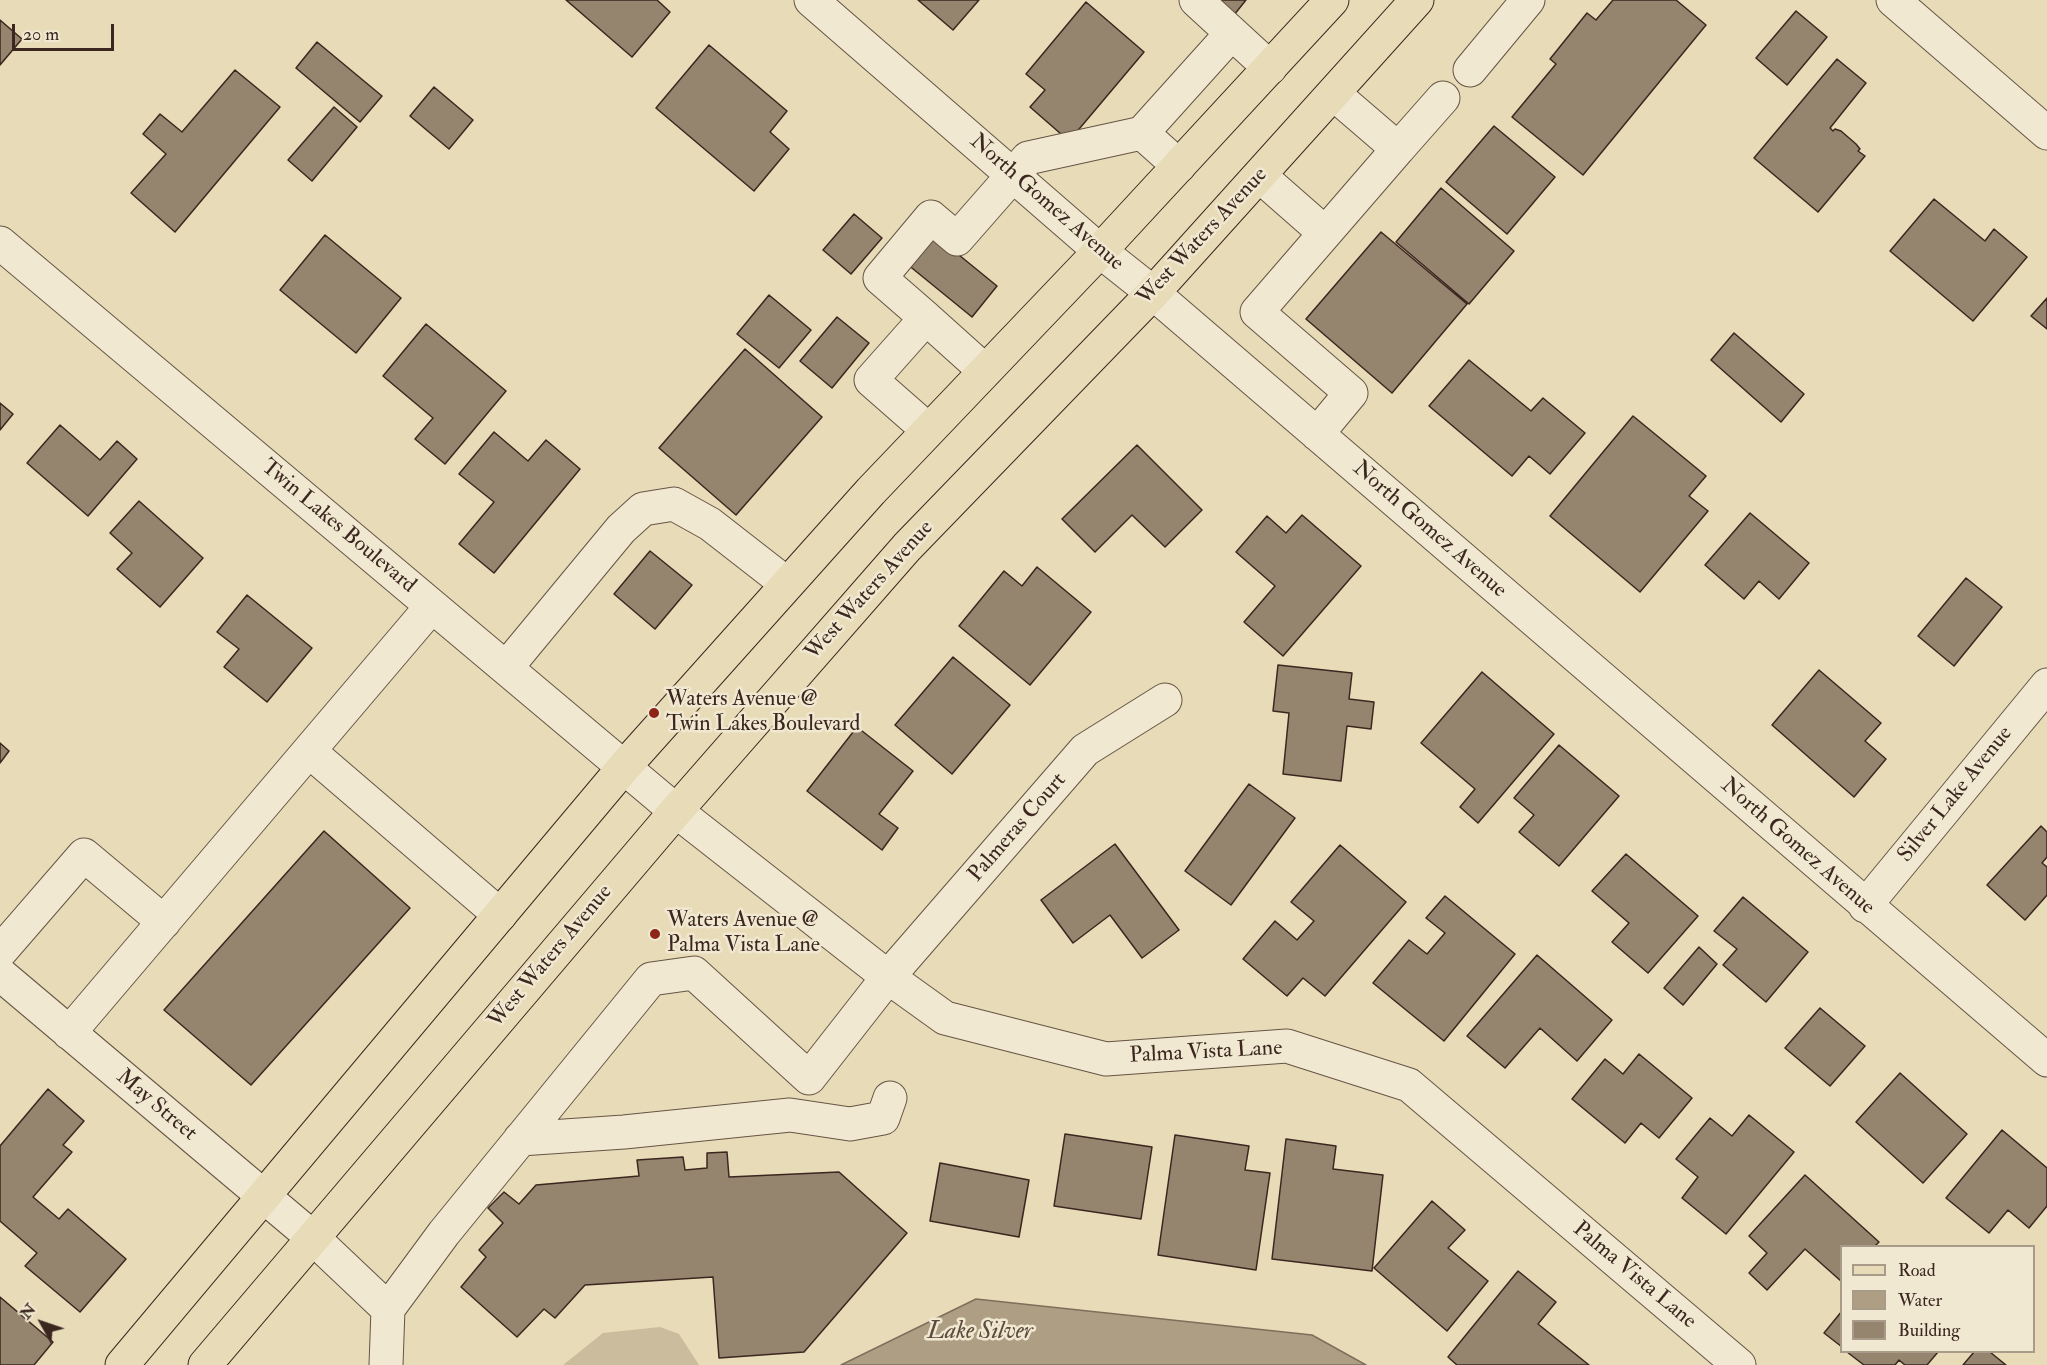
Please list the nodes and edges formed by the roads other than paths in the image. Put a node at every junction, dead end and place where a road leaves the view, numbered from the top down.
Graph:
1 (811, 0) edge
2 (1196, 0) edge
3 (1332, 0) edge
4 (1417, 0) edge
5 (1528, 0) edge
6 (1893, 0) edge
7 (1232, 33) junction
8 (1270, 68) junction
9 (1470, 70) dead end
10 (1334, 94) junction
11 (1443, 98) dead end
12 (1142, 133) junction
13 (2047, 133) edge
14 (1398, 149) junction
15 (1179, 166) junction
16 (1012, 174) junction
17 (1260, 176) junction
18 (1325, 233) junction
19 (0, 243) edge
20 (1100, 251) junction
21 (1153, 293) junction
22 (926, 318) junction
23 (985, 371) junction
24 (928, 430) junction
25 (1317, 434) junction
26 (788, 584) junction
27 (432, 606) junction
28 (506, 668) junction
29 (2047, 685) edge
30 (1165, 700) dead end
31 (309, 751) junction
32 (624, 767) junction
33 (676, 811) junction
34 (1865, 906) junction
35 (500, 915) junction
36 (164, 922) junction
37 (0, 952) edge
38 (0, 975) edge
39 (888, 977) junction
40 (69, 1033) junction
41 (2047, 1060) edge
42 (809, 1078) junction
43 (890, 1098) dead end
44 (810, 1118) junction
45 (520, 1139) junction
46 (263, 1197) junction
47 (312, 1237) junction
48 (388, 1309) junction
49 (122, 1365) edge
50 (205, 1365) edge
51 (386, 1365) edge
52 (1739, 1365) edge

1 - 16 street, North Gomez Avenue
2 - 7 street
3 - 8 main road
4 - 10 main road, West Waters Avenue
5 - 9 street
6 - 13 street
7 - 8 street
7 - 12 street
8 - 15 main road
10 - 14 street
10 - 17 main road, West Waters Avenue
11 - 14 street
12 - 15 street
12 - 16 street
14 - 18 street
15 - 20 main road
16 - 20 street, North Gomez Avenue
16 - 22 street
17 - 18 street
17 - 21 main road, West Waters Avenue
18 - 25 street
19 - 27 street, Twin Lakes Boulevard
20 - 21 street, North Gomez Avenue
20 - 23 main road
21 - 25 street, North Gomez Avenue
21 - 33 main road, West Waters Avenue
22 - 23 street
22 - 24 street
23 - 24 main road
24 - 26 main road
25 - 34 street, North Gomez Avenue
26 - 28 street
26 - 32 main road
27 - 28 street, Twin Lakes Boulevard
27 - 31 street
28 - 32 street, Twin Lakes Boulevard
29 - 34 street, Silver Lake Avenue
30 - 39 street, Palmeras Court
31 - 35 street
31 - 36 street
32 - 33 street, Twin Lakes Boulevard
32 - 35 main road
33 - 39 street, Palma Vista Lane
33 - 47 main road, West Waters Avenue
34 - 41 street, North Gomez Avenue
35 - 46 main road
36 - 37 street
36 - 40 street
38 - 40 street, May Street
39 - 42 street, Palmeras Court
39 - 52 street, Palma Vista Lane
40 - 46 street, May Street
42 - 44 street
42 - 45 street
43 - 44 street
44 - 45 street
45 - 48 street
46 - 47 street, May Street
46 - 49 main road
47 - 48 street, May Street
47 - 50 main road, West Waters Avenue
48 - 51 street

